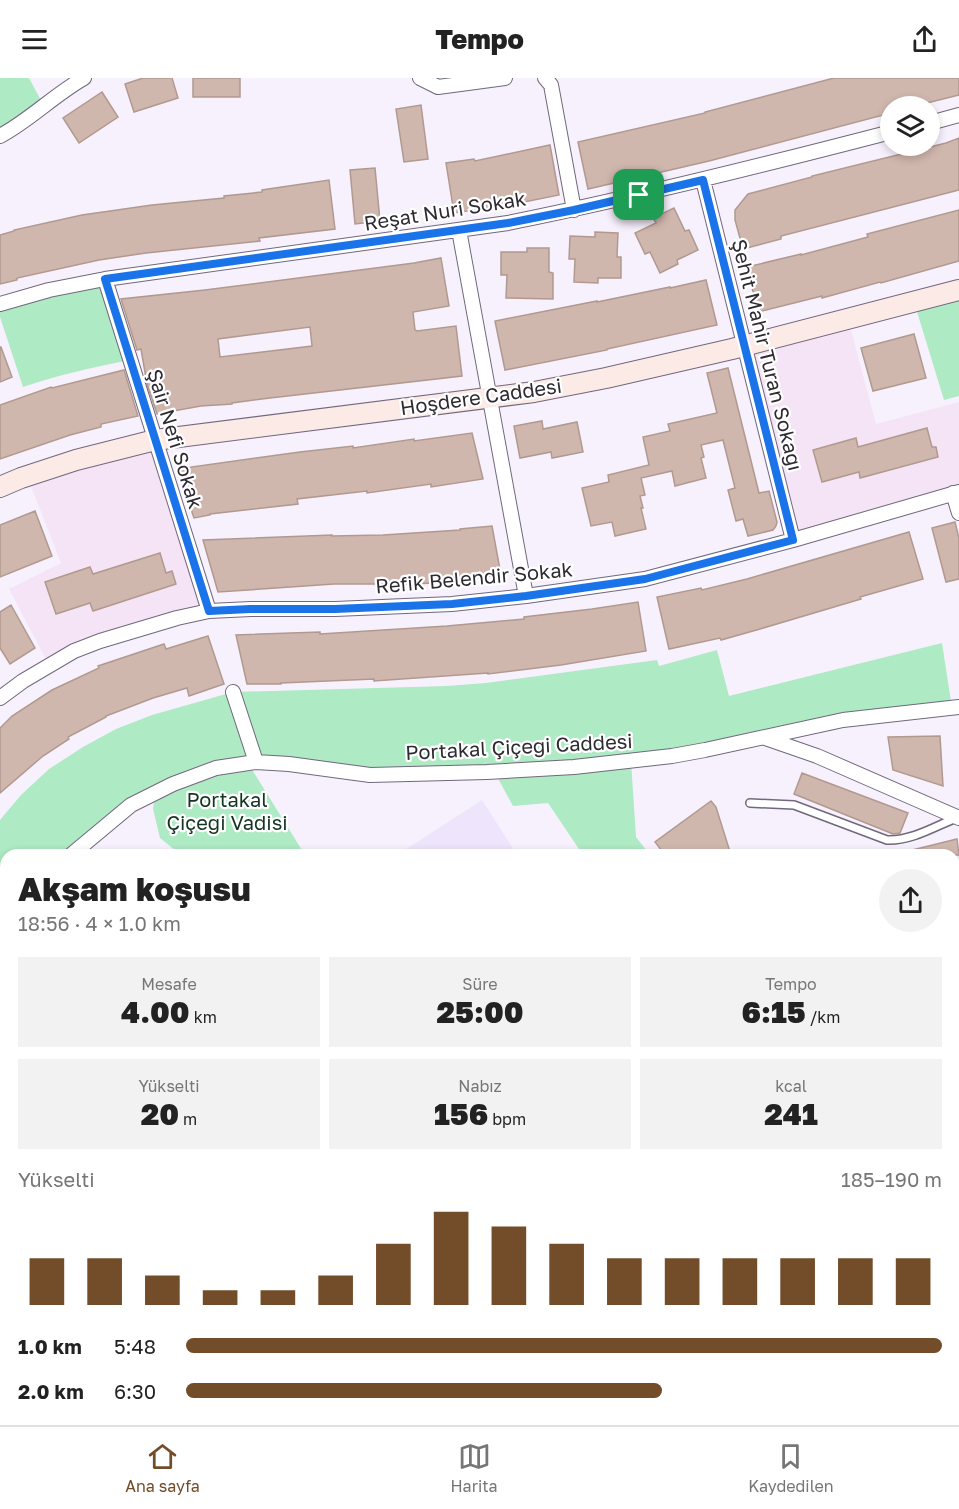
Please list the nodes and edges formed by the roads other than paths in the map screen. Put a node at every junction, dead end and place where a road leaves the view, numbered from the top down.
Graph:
1 (84, 78) edge
2 (420, 78) edge
3 (505, 78) edge
4 (545, 78) edge
5 (959, 115) edge
6 (940, 120) edge
7 (880, 135) edge
8 (0, 136) edge
9 (703, 180) junction
10 (574, 210) junction
11 (459, 230) junction
12 (105, 279) junction
13 (959, 290) edge
14 (0, 304) edge
15 (744, 346) junction
16 (489, 397) junction
17 (155, 440) junction
18 (0, 487) edge
19 (956, 493) edge
20 (959, 513) edge
21 (793, 540) junction
22 (526, 596) junction
23 (209, 611) junction
24 (233, 692) dead end
25 (0, 698) edge
26 (959, 707) edge
27 (765, 738) junction
28 (256, 762) junction
29 (750, 803) dead end
30 (959, 818) edge
31 (82, 849) edge

1 - 8 street
2 - 3 street
4 - 10 street
5 - 6 street
7 - 9 street, Reşat Nuri Sokak
9 - 10 street, Reşat Nuri Sokak
9 - 15 street, Şehit Mahir Turan Sokağı
10 - 11 street, Reşat Nuri Sokak
11 - 12 street, Reşat Nuri Sokak
11 - 16 street
12 - 14 street, Reşat Nuri Sokak
12 - 17 street, Şair Nefi Sokak
13 - 15 main road, Hoşdere Caddesi
15 - 16 main road, Hoşdere Caddesi
15 - 21 street, Şehit Mahir Turan Sokağı
16 - 17 main road, Hoşdere Caddesi
16 - 22 street
17 - 18 main road, Hoşdere Caddesi
17 - 23 street, Şair Nefi Sokak
19 - 20 street
19 - 21 street, Refik Belendir Sokak
21 - 22 street, Refik Belendir Sokak
22 - 23 street, Refik Belendir Sokak
23 - 25 street, Refik Belendir Sokak
24 - 28 street
26 - 27 street, Portakal Çiçeği Caddesi
27 - 28 street, Portakal Çiçeği Caddesi
27 - 30 street
28 - 31 street, Portakal Çiçeği Caddesi
29 - 30 lane

